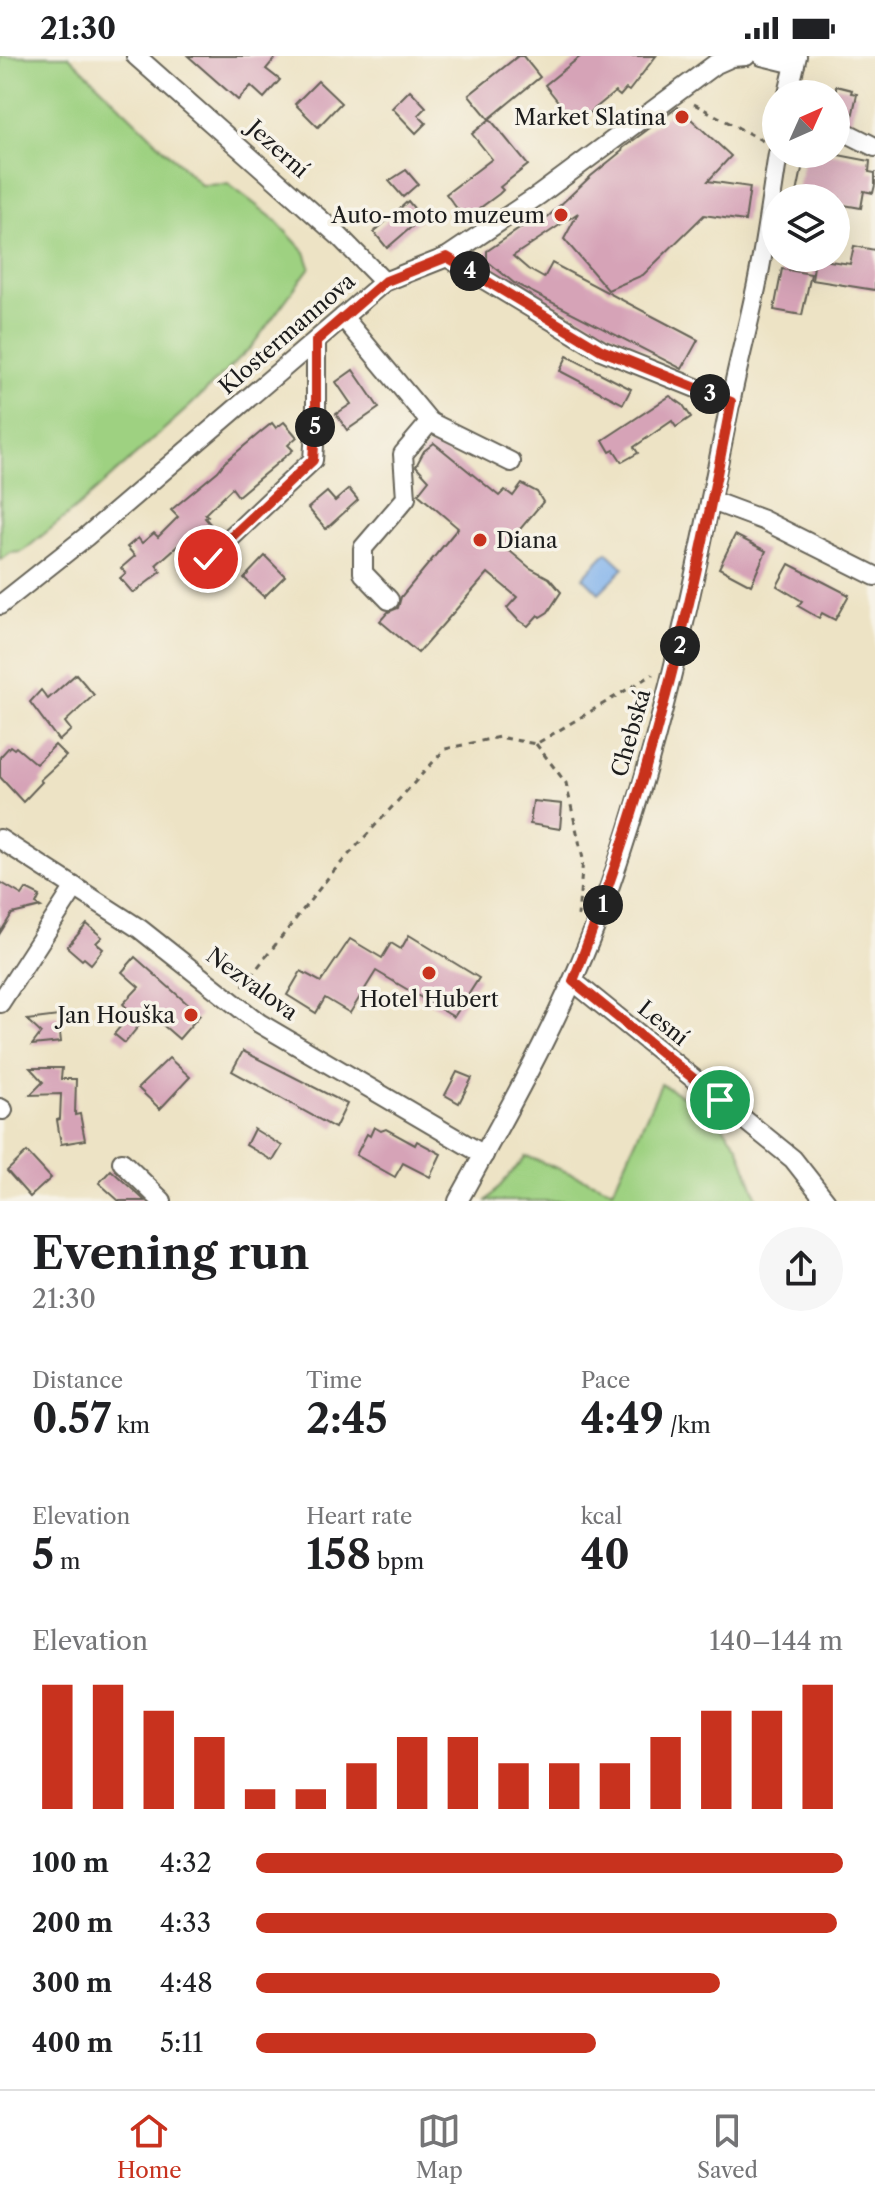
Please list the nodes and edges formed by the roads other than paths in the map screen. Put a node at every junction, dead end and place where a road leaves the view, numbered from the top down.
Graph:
1 (136, 56) edge
2 (737, 56) edge
3 (762, 56) edge
4 (796, 60) edge
5 (791, 80) edge
6 (850, 134) edge
7 (875, 147) edge
8 (771, 168) edge
9 (447, 257) junction
10 (384, 282) junction
11 (343, 317) junction
12 (316, 341) junction
13 (731, 402) junction
14 (430, 422) junction
15 (511, 462) dead end
16 (712, 501) junction
17 (208, 559) dead end
18 (875, 576) edge
19 (389, 600) dead end
20 (0, 605) edge
21 (0, 839) edge
22 (75, 887) junction
23 (573, 981) junction
24 (0, 1003) edge
25 (484, 1155) junction
26 (122, 1162) dead end
27 (162, 1201) edge
28 (458, 1201) edge
29 (826, 1201) edge

1 - 10 street, Jezerní
2 - 9 street, Klostermannova
3 - 4 street
4 - 5 street
6 - 7 street
8 - 13 street, Chebská
9 - 10 street, Klostermannova
9 - 13 street
10 - 11 street, Klostermannova
11 - 12 street, Klostermannova
11 - 14 street
12 - 17 street
12 - 20 street, Klostermannova
13 - 16 street, Chebská
14 - 15 street
14 - 19 street
16 - 18 street
16 - 23 street, Chebská
21 - 22 street, Nezvalova
22 - 24 street
22 - 25 street, Nezvalova
23 - 25 street, Chebská
23 - 29 street, Lesní
25 - 28 street, Chebská
26 - 27 street

